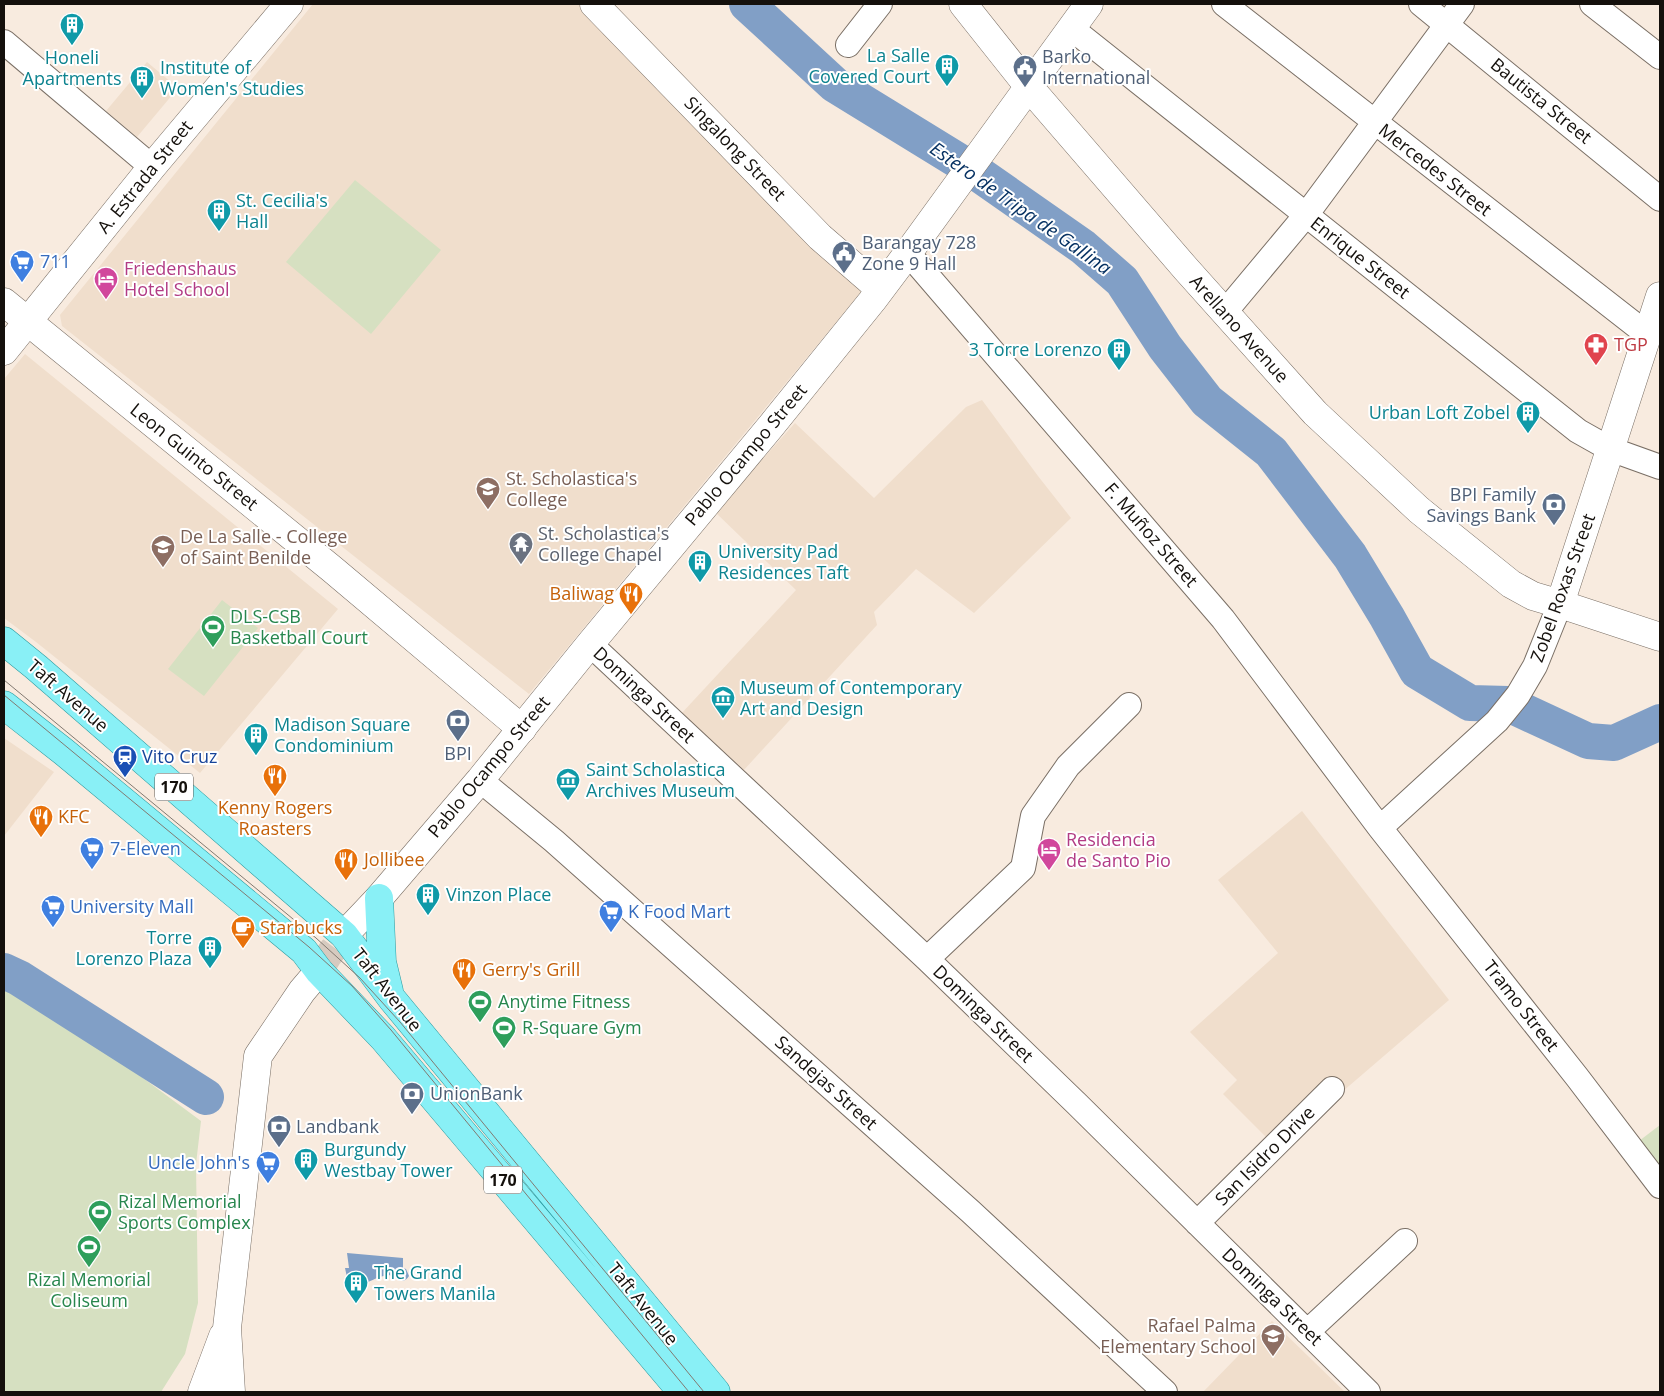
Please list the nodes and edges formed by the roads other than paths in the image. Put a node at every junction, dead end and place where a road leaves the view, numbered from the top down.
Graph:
1 (289, 4) edge
2 (594, 4) edge
3 (880, 4) edge
4 (963, 4) edge
5 (1089, 4) edge
6 (1224, 4) edge
7 (1421, 4) edge
8 (1462, 4) edge
9 (1592, 4) edge
10 (1447, 24) junction
11 (1071, 28) junction
12 (4, 42) edge
13 (848, 45) dead end
14 (1660, 57) edge
15 (1029, 87) junction
16 (1375, 122) junction
17 (152, 167) junction
18 (1660, 199) edge
19 (1306, 215) junction
20 (908, 253) junction
21 (880, 289) junction
22 (1660, 296) edge
23 (4, 302) edge
24 (1224, 312) junction
25 (27, 322) junction
26 (1648, 335) junction
27 (4, 351) edge
28 (1610, 449) junction
29 (1660, 467) edge
30 (1560, 604) junction
31 (1660, 637) edge
32 (4, 642) edge
33 (590, 644) junction
34 (4, 705) edge
35 (1129, 705) dead end
36 (522, 729) junction
37 (480, 780) junction
38 (1380, 828) junction
39 (379, 898) junction
40 (344, 934) junction
41 (927, 960) junction
42 (319, 971) junction
43 (392, 999) junction
44 (1332, 1089) dead end
45 (1660, 1186) edge
46 (1197, 1223) junction
47 (1405, 1240) dead end
48 (226, 1328) junction
49 (1307, 1332) junction
50 (691, 1388) edge
51 (202, 1392) edge
52 (231, 1392) edge
53 (1165, 1392) edge
54 (1368, 1392) edge

1 - 17 main road, A. Estrada Street
2 - 21 main road, Singalong Street
3 - 13 street
4 - 15 main road, Arellano Avenue
5 - 11 main road, Pablo Ocampo Street
6 - 16 street, Mercedes Street
7 - 10 street, Bautista Street
8 - 10 street
9 - 14 street
10 - 16 street
10 - 18 street, Bautista Street
11 - 15 main road, Pablo Ocampo Street
11 - 19 street, Enrique Street
12 - 17 street
15 - 20 main road, Pablo Ocampo Street
15 - 24 main road, Arellano Avenue
16 - 19 street
16 - 26 street, Mercedes Street
17 - 25 main road, A. Estrada Street
19 - 24 street
19 - 28 street, Enrique Street
20 - 21 main road, Pablo Ocampo Street
20 - 38 street, F. Muñoz Street
21 - 33 main road, Pablo Ocampo Street
22 - 26 main road, Zobel Roxas Street
23 - 25 main road, Leon Guinto Street
24 - 30 main road, Arellano Avenue
25 - 27 main road, A. Estrada Street
25 - 36 main road, Leon Guinto Street
26 - 28 main road, Zobel Roxas Street
28 - 29 street, Enrique Street
28 - 30 main road, Zobel Roxas Street
30 - 31 main road, Arellano Avenue
30 - 38 street, Zobel Roxas Street
32 - 40 main road, Taft Avenue / 170
33 - 36 main road, Pablo Ocampo Street
33 - 41 street, Dominga Street
34 - 42 main road, Taft Avenue / 170
35 - 41 street
36 - 37 main road, Pablo Ocampo Street
37 - 39 main road, Pablo Ocampo Street
37 - 53 street, Sandejas Street
38 - 45 street, Tramo Street
39 - 40 main road, Pablo Ocampo Street
39 - 43 main road
40 - 43 main road, Taft Avenue / 170
41 - 46 street, Dominga Street
42 - 48 main road
42 - 50 main road, Taft Avenue / 170
43 - 50 main road, Taft Avenue / 170
44 - 46 street, San Isidro Drive
46 - 49 street, Dominga Street
47 - 49 street
48 - 51 main road
48 - 52 main road
49 - 54 street, Dominga Street

